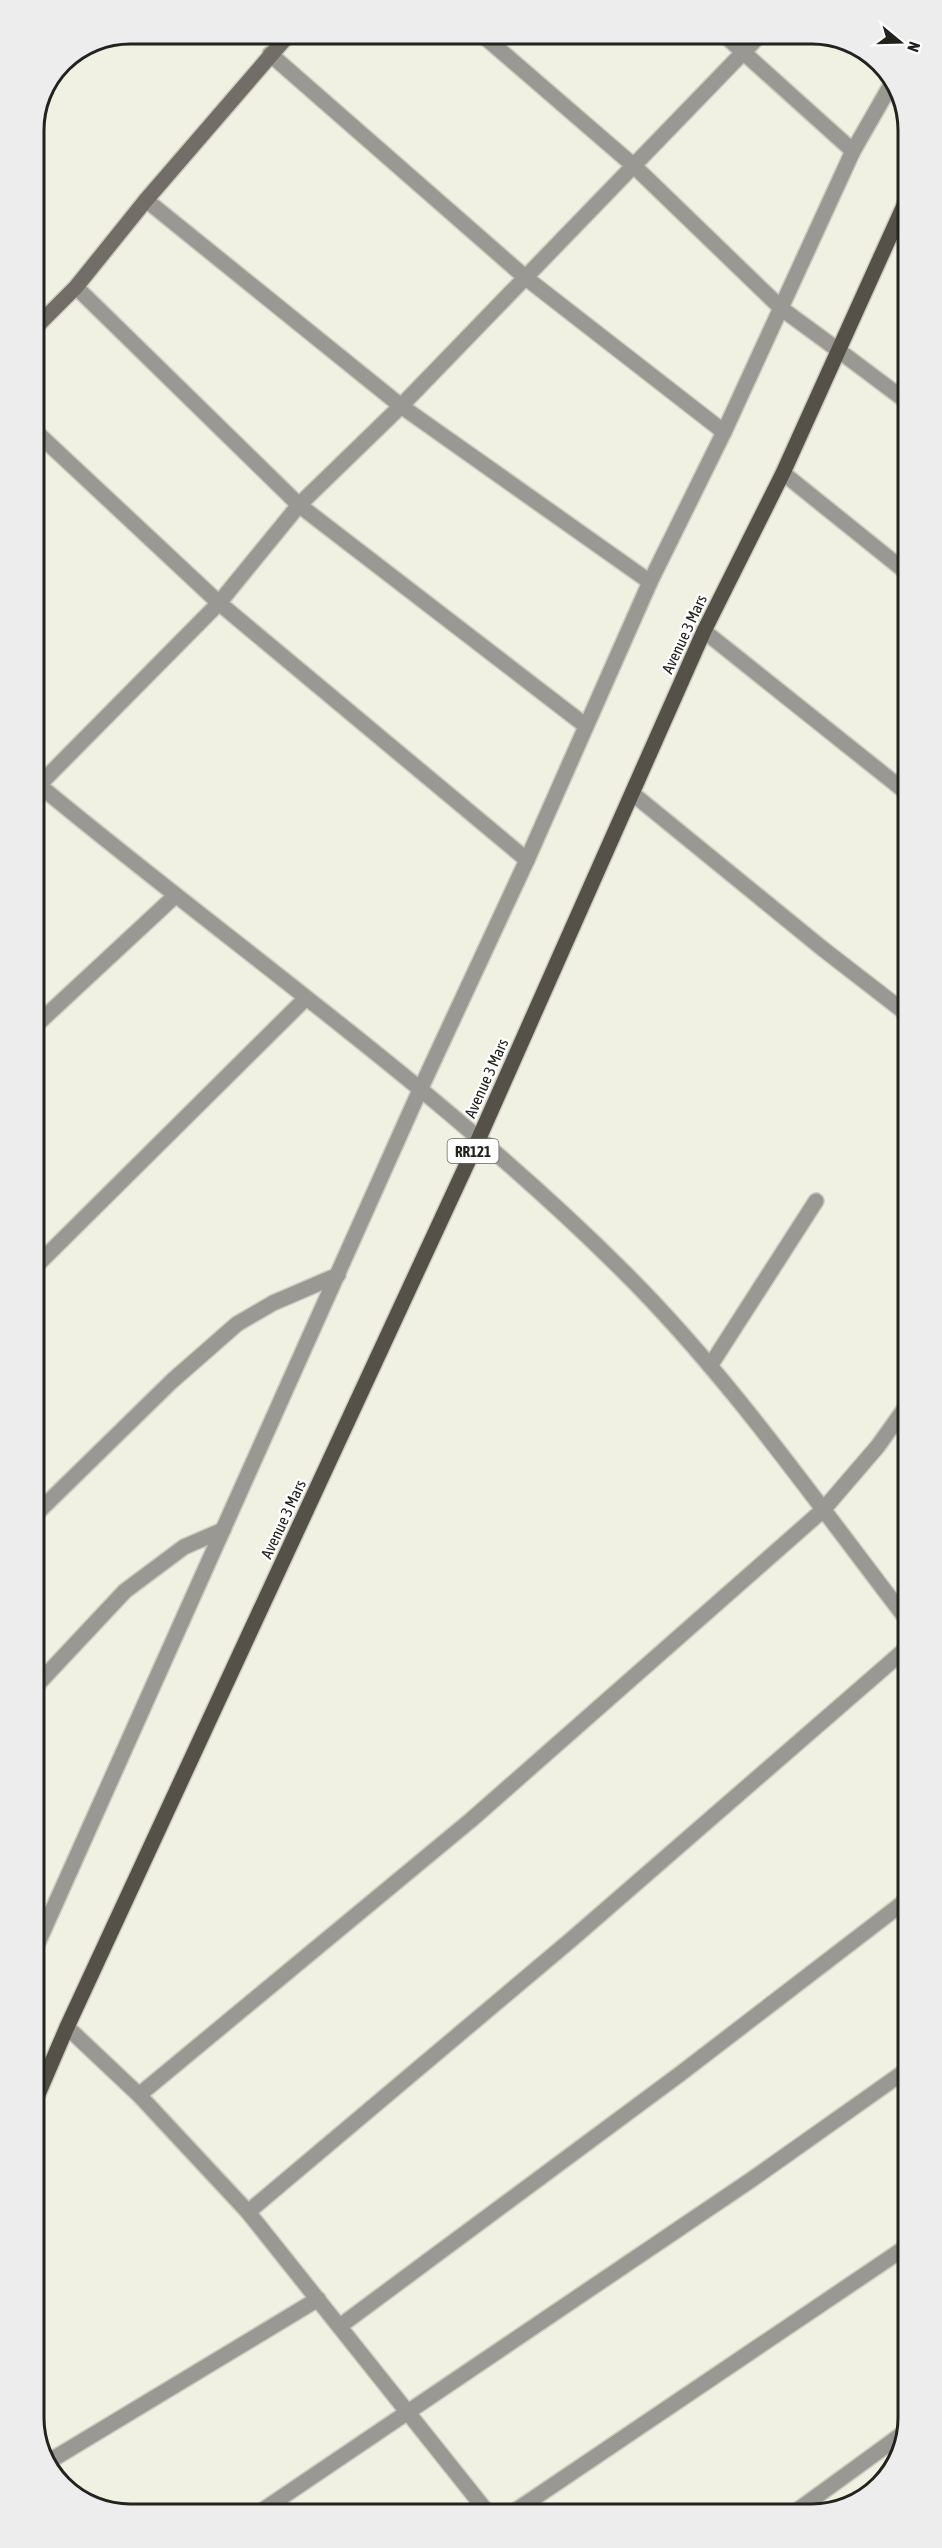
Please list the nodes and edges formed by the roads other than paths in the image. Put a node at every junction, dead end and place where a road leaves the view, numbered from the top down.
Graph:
1 (280, 44) edge
2 (493, 44) edge
3 (735, 44) edge
4 (750, 44) edge
5 (743, 51) junction
6 (270, 54) junction
7 (889, 89) edge
8 (853, 151) junction
9 (634, 166) junction
10 (146, 200) junction
11 (898, 219) edge
12 (526, 279) junction
13 (76, 287) junction
14 (782, 309) junction
15 (44, 319) edge
16 (838, 351) junction
17 (898, 395) edge
18 (401, 406) junction
19 (724, 432) junction
20 (44, 439) edge
21 (783, 472) junction
22 (298, 505) junction
23 (898, 565) edge
24 (650, 582) junction
25 (219, 603) junction
26 (704, 631) junction
27 (586, 726) junction
28 (44, 777) edge
29 (898, 785) edge
30 (44, 791) edge
31 (633, 794) junction
32 (527, 860) junction
33 (175, 897) junction
34 (305, 999) junction
35 (898, 1007) edge
36 (44, 1018) edge
37 (420, 1090) junction
38 (479, 1138) junction
39 (816, 1201) dead end
40 (44, 1258) edge
41 (338, 1275) junction
42 (710, 1366) junction
43 (898, 1418) edge
44 (44, 1506) edge
45 (823, 1510) junction
46 (223, 1530) junction
47 (898, 1608) edge
48 (898, 1656) edge
49 (44, 1677) edge
50 (898, 1907) edge
51 (44, 1929) edge
52 (67, 2027) junction
53 (898, 2077) edge
54 (44, 2080) edge
55 (139, 2095) junction
56 (248, 2212) junction
57 (898, 2252) edge
58 (318, 2299) junction
59 (340, 2326) junction
60 (407, 2412) junction
61 (896, 2439) edge
62 (53, 2459) edge
63 (272, 2504) edge
64 (481, 2504) edge
65 (525, 2504) edge
66 (806, 2504) edge

1 - 6 street
2 - 9 street
3 - 5 street
4 - 5 street
5 - 8 street
5 - 9 street
6 - 10 street
6 - 12 street
7 - 8 street
8 - 14 street
9 - 12 street
9 - 14 street
10 - 13 street
10 - 18 street
11 - 16 main road, Avenue 3 Mars / RR121
12 - 18 street
12 - 19 street
13 - 15 street
13 - 22 street
14 - 16 street
14 - 19 street
16 - 17 street
16 - 21 main road, Avenue 3 Mars / RR121
18 - 22 street
18 - 24 street
19 - 24 street
20 - 25 street
21 - 23 street
21 - 26 main road, Avenue 3 Mars / RR121
22 - 25 street
22 - 27 street
24 - 27 street
25 - 28 street
25 - 32 street
26 - 29 street
26 - 31 main road, Avenue 3 Mars / RR121
27 - 32 street
30 - 33 street
31 - 35 street
31 - 38 main road, Avenue 3 Mars / RR121
32 - 37 street
33 - 34 street
33 - 36 street
34 - 37 street
34 - 40 street
37 - 38 street
37 - 41 street
38 - 42 street
38 - 52 main road, Avenue 3 Mars / RR121
39 - 42 street
41 - 44 street
41 - 46 street
42 - 45 street
43 - 45 street
45 - 47 street
45 - 55 street
46 - 49 street
46 - 51 street
48 - 56 street
50 - 59 street
52 - 54 main road, Avenue 3 Mars / RR121
52 - 55 street
53 - 60 street
55 - 56 street
56 - 58 street
57 - 65 street
58 - 59 street
58 - 62 street
59 - 60 street
60 - 63 street
60 - 64 street
61 - 66 street

